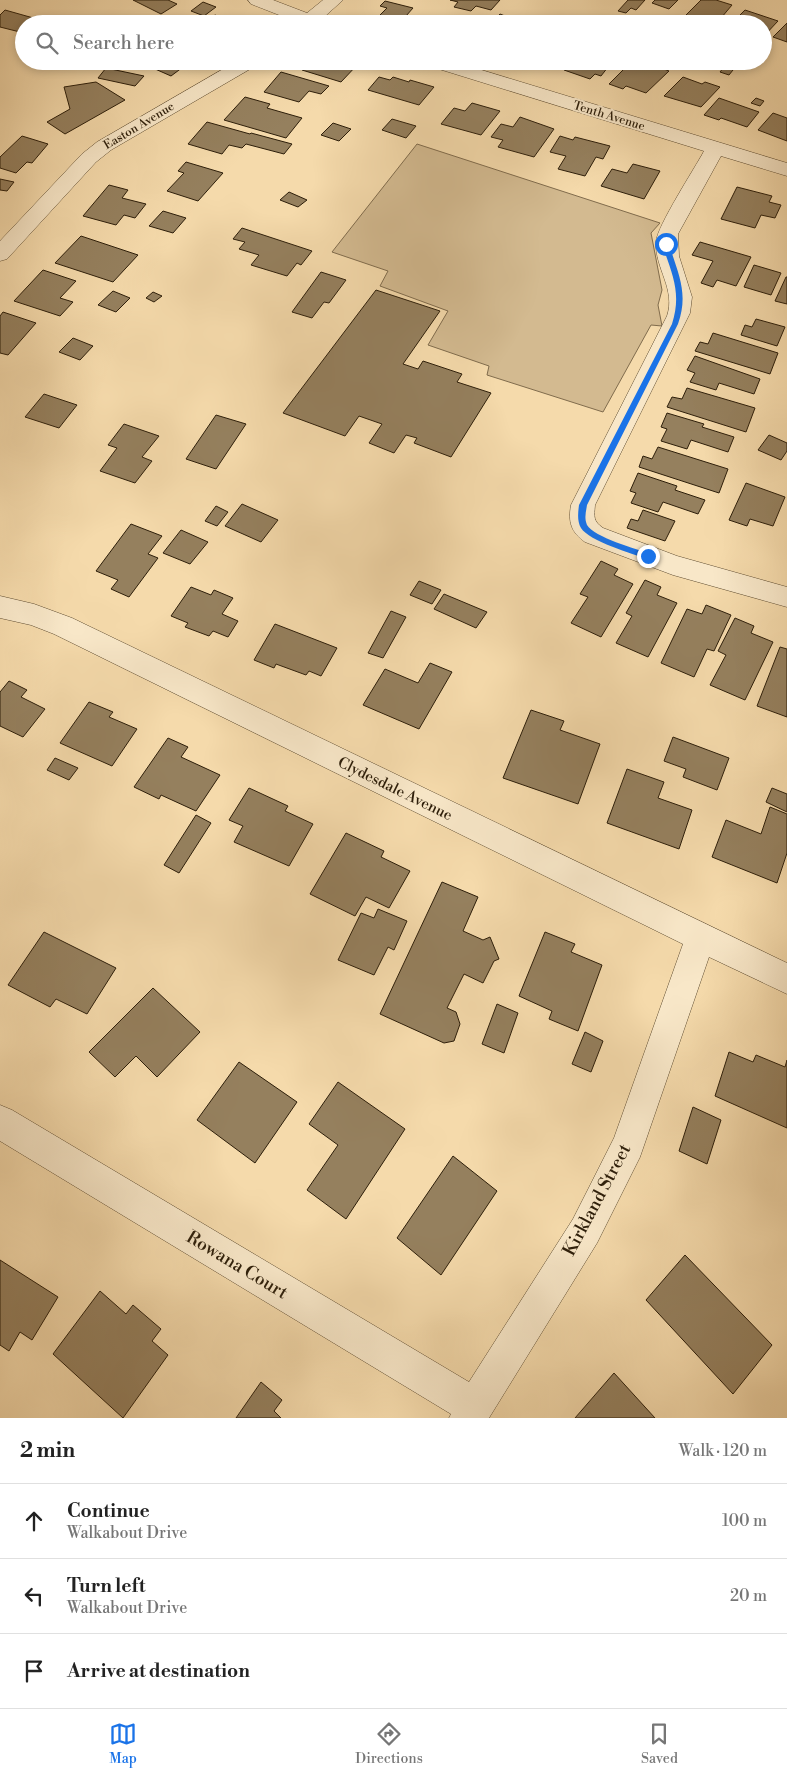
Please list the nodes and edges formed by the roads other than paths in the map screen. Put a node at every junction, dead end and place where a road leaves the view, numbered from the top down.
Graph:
1 (257, 0) edge
2 (334, 0) edge
3 (292, 15) edge
4 (318, 15) edge
5 (235, 70) edge
6 (461, 70) edge
7 (716, 148) junction
8 (787, 170) edge
9 (0, 254) edge
10 (787, 597) edge
11 (0, 607) edge
12 (700, 937) junction
13 (787, 979) edge
14 (0, 1122) edge
15 (471, 1412) edge

1 - 3 street
2 - 4 street
5 - 9 street, Easton Avenue
6 - 7 street, Tenth Avenue
7 - 8 street, Tenth Avenue
7 - 10 street
11 - 12 street, Clydesdale Avenue
12 - 13 street, Clydesdale Avenue
12 - 15 street, Kirkland Street
14 - 15 street, Rowana Court

